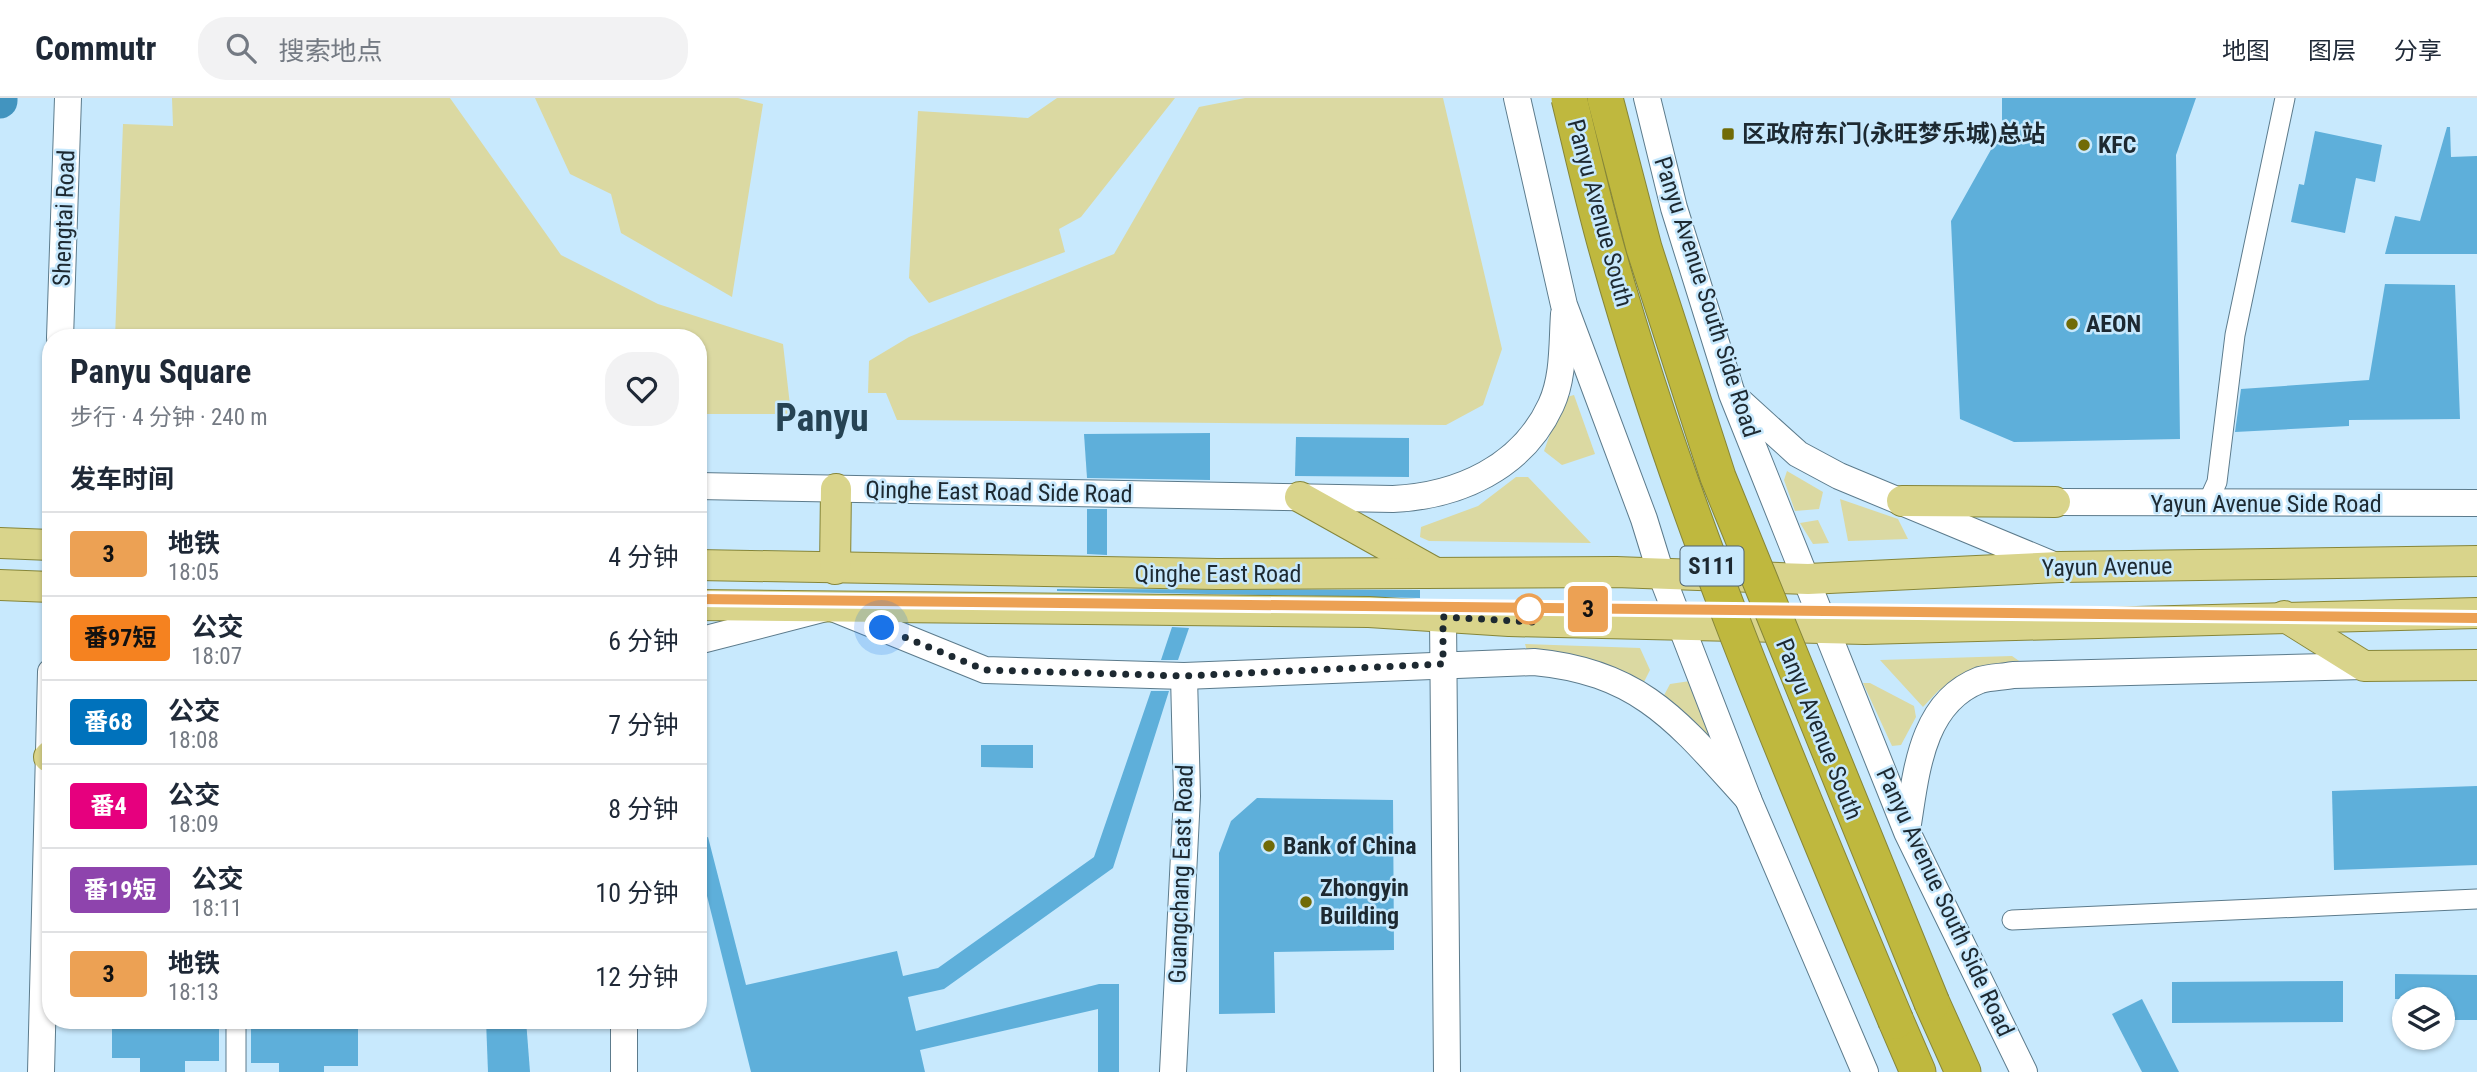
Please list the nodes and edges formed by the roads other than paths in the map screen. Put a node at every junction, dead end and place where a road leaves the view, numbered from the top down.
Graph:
1 (68, 98) edge
2 (1517, 98) edge
3 (1569, 98) edge
4 (1605, 98) edge
5 (1647, 98) edge
6 (2285, 98) edge
7 (1564, 305) junction
8 (60, 329) edge
9 (1732, 394) junction
10 (707, 486) edge
11 (835, 489) junction
12 (1300, 498) junction
13 (1902, 501) junction
14 (2055, 502) joint
15 (2477, 503) edge
16 (2207, 504) junction
17 (0, 544) edge
18 (42, 545) edge
19 (2477, 561) edge
20 (707, 565) edge
21 (2060, 568) junction
22 (835, 569) junction
23 (1437, 574) junction
24 (1661, 574) junction
25 (1737, 578) joint
26 (1808, 579) junction
27 (0, 585) edge
28 (42, 587) edge
29 (707, 605) edge
30 (830, 607) junction
31 (2477, 613) edge
32 (2284, 616) junction
33 (1443, 617) junction
34 (1682, 623) junction
35 (1825, 628) junction
36 (707, 639) edge
37 (1443, 664) junction
38 (2477, 665) edge
39 (2364, 666) junction
40 (1184, 676) junction
41 (1748, 799) junction
42 (1907, 832) junction
43 (2477, 900) edge
44 (2012, 920) dead end
45 (42, 1029) edge
46 (236, 1029) edge
47 (624, 1029) edge
48 (41, 1072) edge
49 (236, 1072) edge
50 (624, 1072) edge
51 (1172, 1072) edge
52 (1447, 1072) edge
53 (1865, 1072) edge
54 (1918, 1072) edge
55 (1964, 1072) edge
56 (2024, 1072) edge

1 - 8 main road, Shengtai Road
2 - 7 main road
3 - 54 highway, Panyu Avenue South / S111, bridge
4 - 55 highway, Panyu Avenue South / S111, bridge
5 - 9 main road, Panyu Avenue South Side Road
6 - 16 street
7 - 12 main road, Qinghe East Road Side Road
7 - 24 main road
9 - 13 main road
9 - 26 main road, Panyu Avenue South Side Road
10 - 11 main road, Qinghe East Road Side Road
11 - 12 main road, Qinghe East Road Side Road
11 - 22 main road
12 - 23 main road
13 - 14 main road
13 - 21 main road
14 - 16 main road, Yayun Avenue Side Road
15 - 16 main road, Yayun Avenue Side Road
17 - 18 main road
19 - 21 main road, Yayun Avenue
20 - 22 main road, Qinghe East Road
21 - 26 main road, Yayun Avenue
22 - 23 main road, Qinghe East Road
23 - 24 main road, Qinghe East Road
24 - 25 main road, Qinghe East Road
24 - 34 main road
25 - 26 main road, Yayun Avenue
26 - 35 main road, Panyu Avenue South Side Road
27 - 28 main road
29 - 30 main road, Qinghe East Road
30 - 33 main road, Qinghe East Road
30 - 36 main road
30 - 40 main road
31 - 32 main road
32 - 35 main road
32 - 39 main road
33 - 34 main road, Qinghe East Road
33 - 37 main road
34 - 35 main road, Qinghe East Road
34 - 41 main road
35 - 42 main road, Panyu Avenue South Side Road
37 - 40 main road
37 - 41 main road
37 - 52 main road
38 - 39 main road
39 - 42 main road
40 - 51 main road, Guangchang East Road
41 - 53 main road
42 - 56 main road, Panyu Avenue South Side Road
43 - 44 street
45 - 48 main road
46 - 49 street
47 - 50 main road

